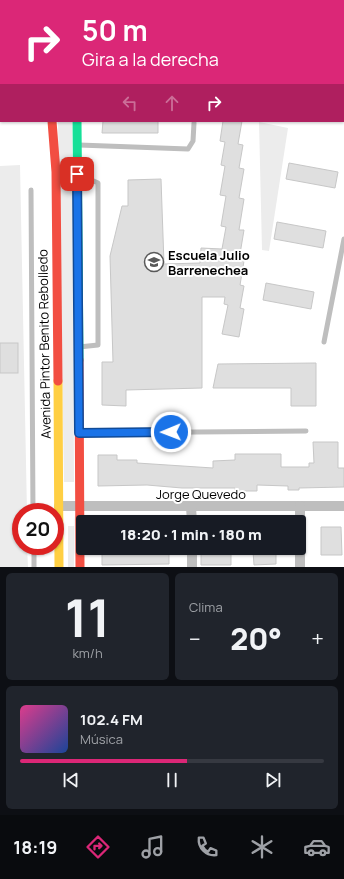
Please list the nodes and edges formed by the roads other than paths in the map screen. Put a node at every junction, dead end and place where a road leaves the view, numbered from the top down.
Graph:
1 (52, 122) edge
2 (77, 122) edge
3 (194, 123) dead end
4 (77, 145) junction
5 (77, 174) junction
6 (31, 190) dead end
7 (344, 238) edge
8 (324, 342) dead end
9 (79, 347) junction
10 (306, 431) dead end
11 (79, 433) junction
12 (33, 503) edge
13 (59, 503) edge
14 (64, 506) edge
15 (80, 506) junction
16 (300, 506) junction
17 (344, 506) edge
18 (191, 507) junction
19 (192, 515) edge
20 (34, 555) edge
21 (59, 555) edge
22 (192, 555) edge
23 (34, 567) edge
24 (59, 567) edge
25 (80, 567) edge
26 (192, 567) edge
27 (300, 567) edge

1 - 13 street, Avenida Pintor Benito Rebolledo
2 - 4 street
3 - 4 lane
4 - 5 street
5 - 9 street
5 - 9 lane
6 - 12 lane
7 - 8 lane
9 - 11 street
10 - 11 lane
11 - 15 street
14 - 15 street, Jorge Quevedo
15 - 18 street, Jorge Quevedo
15 - 25 street
16 - 17 street, Jorge Quevedo
16 - 18 street, Jorge Quevedo
16 - 27 street
18 - 19 street
20 - 23 lane
21 - 24 street, Avenida Pintor Benito Rebolledo
22 - 26 street

